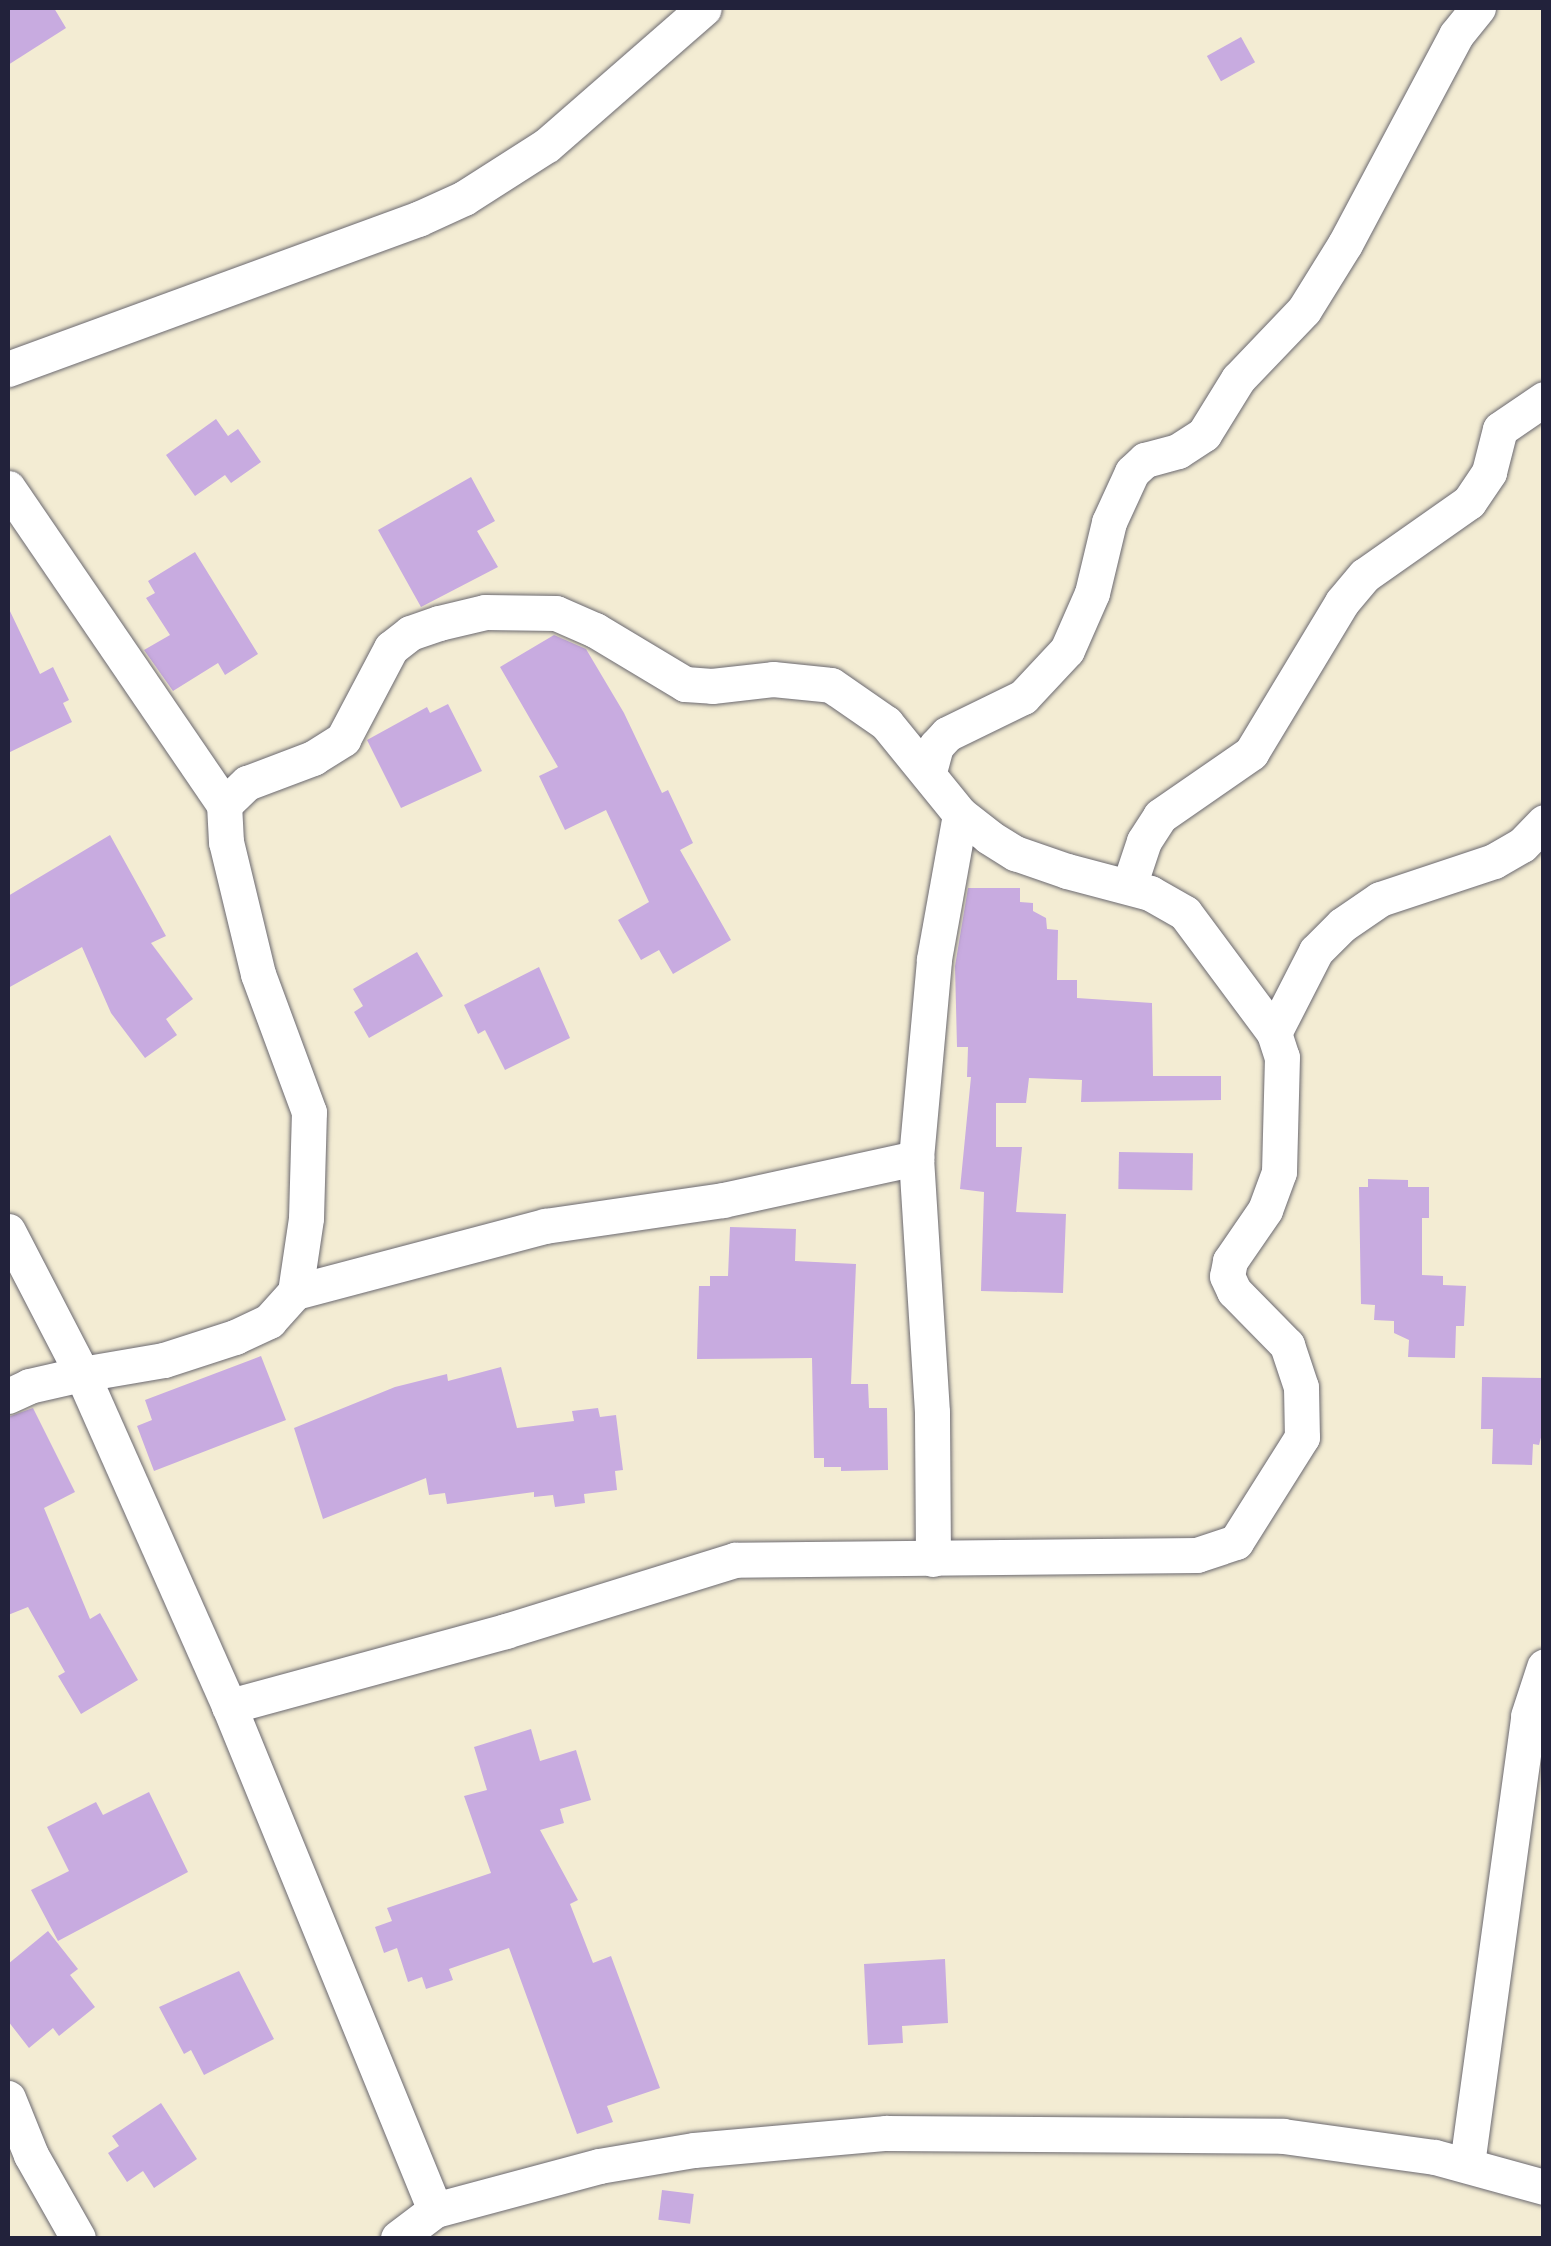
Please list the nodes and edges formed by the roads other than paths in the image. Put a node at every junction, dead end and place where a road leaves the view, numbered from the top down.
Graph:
1 (704, 8) edge
2 (1478, 8) edge
3 (8, 368) edge
4 (1544, 399) edge
5 (8, 488) edge
6 (929, 772) junction
7 (224, 805) junction
8 (960, 814) junction
9 (1544, 822) edge
10 (1129, 886) junction
11 (1274, 1033) junction
12 (916, 1158) junction
13 (8, 1231) edge
14 (296, 1292) junction
15 (82, 1374) junction
16 (8, 1396) edge
17 (934, 1559) junction
18 (1544, 1667) edge
19 (230, 1706) junction
20 (8, 2098) edge
21 (1468, 2164) junction
22 (1544, 2186) edge
23 (434, 2210) junction
24 (78, 2238) edge
25 (398, 2238) edge

1 - 3 street
2 - 6 street
4 - 10 street
5 - 7 street
6 - 7 street
6 - 8 street
7 - 14 street
8 - 10 street
8 - 12 street
9 - 11 street
10 - 11 street
11 - 17 street
12 - 14 street
12 - 17 street
13 - 15 street
14 - 15 street
15 - 16 street
15 - 19 street
17 - 19 street
18 - 21 street
19 - 23 street
20 - 24 street
21 - 22 street
21 - 23 street
23 - 25 street

